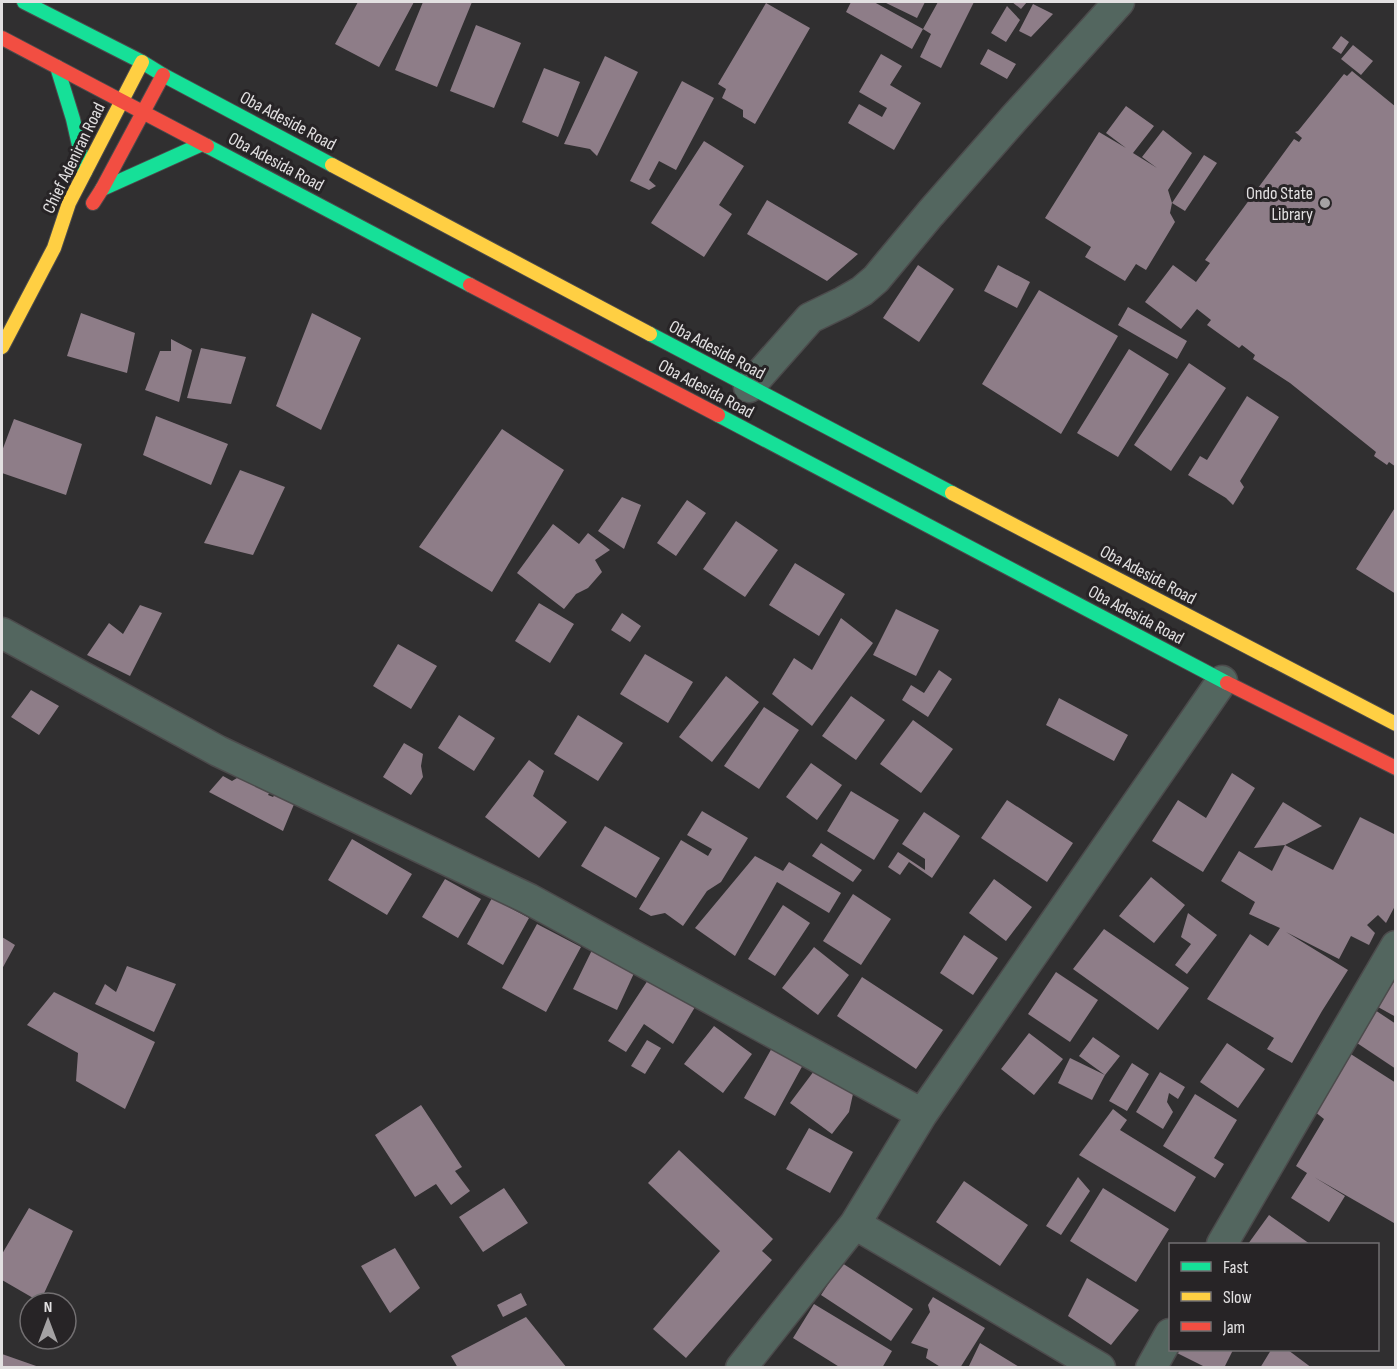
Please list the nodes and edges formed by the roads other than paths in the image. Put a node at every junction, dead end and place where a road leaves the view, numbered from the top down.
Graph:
1 (24, 2) edge
2 (1119, 2) edge
3 (2, 38) edge
4 (142, 62) junction
5 (57, 67) junction
6 (163, 75) junction
7 (121, 102) junction
8 (142, 113) junction
9 (202, 144) junction
10 (85, 172) junction
11 (102, 189) junction
12 (54, 248) junction
13 (2, 346) edge
14 (749, 387) junction
15 (2, 633) edge
16 (1222, 681) junction
17 (1395, 724) edge
18 (1395, 768) edge
19 (1395, 946) edge
20 (922, 1114) junction
21 (855, 1224) junction
22 (1223, 1243) edge
23 (1169, 1336) edge
24 (741, 1368) edge
25 (1100, 1368) edge
26 (1151, 1368) edge

1 - 4 main road, Oba Adeside Road
2 - 14 street
3 - 5 main road, Oba Adesida Road
4 - 6 main road, Oba Adeside Road
4 - 7 main road, Chief Adeniran Road
5 - 7 main road, Oba Adesida Road
5 - 10 main road
6 - 8 main road, Chief Adeniran Road
6 - 14 main road, Oba Adeside Road
7 - 8 main road, Oba Adesida Road
7 - 10 main road, Chief Adeniran Road
8 - 9 main road, Oba Adesida Road
8 - 11 main road, Chief Adeniran Road
9 - 11 main road
9 - 16 main road, Oba Adesida Road
10 - 12 main road, Chief Adeniran Road
11 - 12 main road, Chief Adeniran Road
12 - 13 main road
14 - 17 main road, Oba Adeside Road
15 - 20 street
16 - 18 main road, Oba Adesida Road
16 - 20 street
19 - 22 street
20 - 21 street
21 - 24 street
21 - 25 street
23 - 26 street

